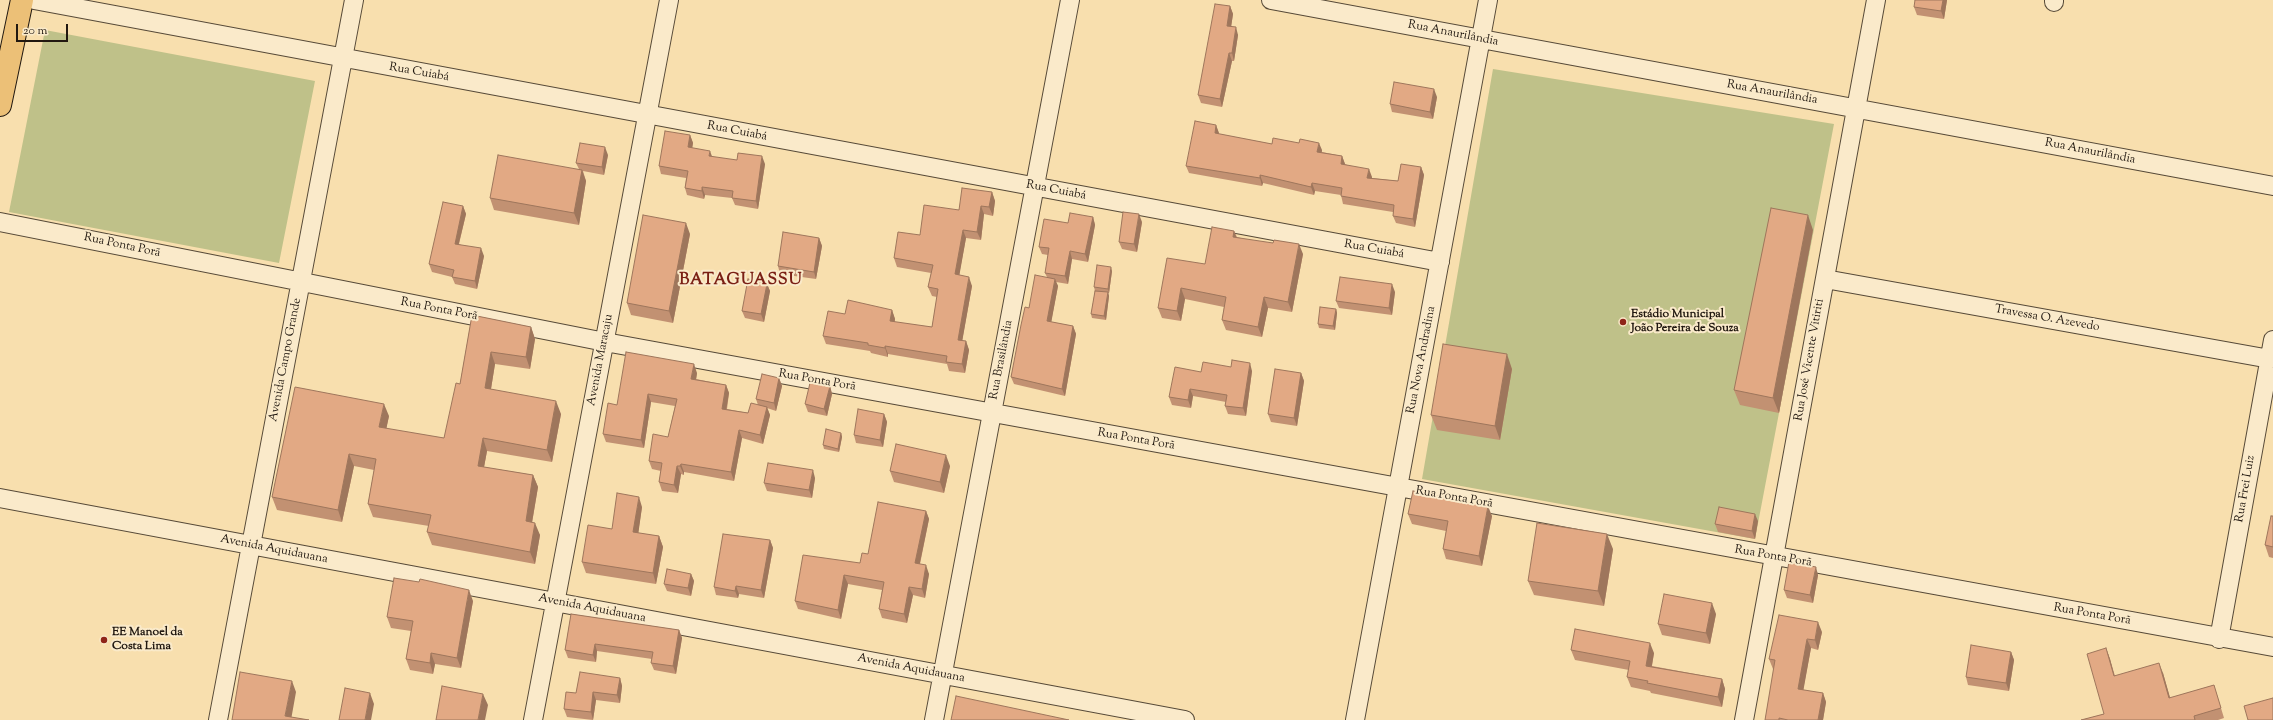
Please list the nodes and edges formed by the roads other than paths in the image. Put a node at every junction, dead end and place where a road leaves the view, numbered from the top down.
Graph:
1 (22, 0) edge
2 (34, 0) edge
3 (354, 0) edge
4 (669, 0) edge
5 (1070, 0) edge
6 (1271, 0) edge
7 (1488, 0) edge
8 (1876, 0) edge
9 (1482, 39) junction
10 (343, 59) junction
11 (0, 105) edge
12 (1857, 109) junction
13 (648, 115) junction
14 (2273, 186) edge
15 (1034, 187) junction
16 (0, 222) edge
17 (1440, 262) junction
18 (1825, 279) junction
19 (301, 283) junction
20 (2273, 340) edge
21 (605, 342) junction
22 (2270, 359) junction
23 (992, 413) junction
24 (1398, 488) junction
25 (0, 498) edge
26 (251, 546) junction
27 (1774, 557) junction
28 (555, 602) junction
29 (2220, 639) junction
30 (2273, 647) edge
31 (943, 675) junction
32 (218, 720) edge
33 (533, 720) edge
34 (934, 720) edge
35 (1185, 720) edge
36 (1355, 720) edge
37 (1744, 720) edge

1 - 11 main road
2 - 10 street, Rua Cuiabá
3 - 10 street, Avenida Campo Grande
4 - 13 street, Avenida Maracaju
5 - 15 street, Rua Brasilândia
6 - 9 street, Rua Anaurilândia
7 - 9 street, Rua Nova Andradina
8 - 12 street, Rua José Vicente Vitiriti
9 - 12 street, Rua Anaurilândia
9 - 17 street, Rua Nova Andradina
10 - 13 street, Rua Cuiabá
10 - 19 street, Avenida Campo Grande
12 - 14 street, Rua Anaurilândia
12 - 18 street, Rua José Vicente Vitiriti
13 - 15 street, Rua Cuiabá
13 - 21 street, Avenida Maracaju
15 - 17 street, Rua Cuiabá
15 - 23 street, Rua Brasilândia
16 - 19 street, Rua Ponta Porã
17 - 24 street, Rua Nova Andradina
18 - 22 street, Travessa O. Azevedo
18 - 27 street, Rua José Vicente Vitiriti
19 - 21 street, Rua Ponta Porã
19 - 26 street, Avenida Campo Grande
20 - 22 street, Rua Frei Luiz
21 - 23 street, Rua Ponta Porã
21 - 28 street, Avenida Maracaju
22 - 29 street, Rua Frei Luiz
23 - 24 street, Rua Ponta Porã
23 - 31 street, Rua Brasilândia
24 - 27 street, Rua Ponta Porã
24 - 36 street, Rua Nova Andradina
25 - 26 street, Avenida Aquidauana
26 - 28 street, Avenida Aquidauana
26 - 32 street, Avenida Campo Grande
27 - 29 street, Rua Ponta Porã
27 - 37 street, Rua José Vicente Vitiriti
28 - 31 street, Avenida Aquidauana
28 - 33 street, Avenida Maracaju
29 - 30 street, Rua Ponta Porã
31 - 34 street, Rua Brasilândia
31 - 35 street, Avenida Aquidauana

